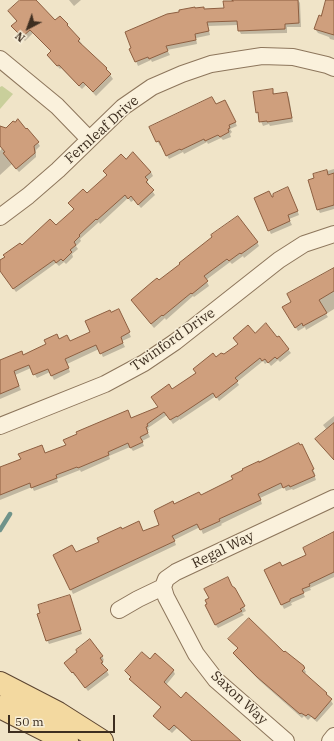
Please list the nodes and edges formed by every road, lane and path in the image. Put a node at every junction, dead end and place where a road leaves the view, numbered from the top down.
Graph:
1 (0, 59) edge
2 (334, 68) edge
3 (89, 139) junction
4 (0, 218) edge
5 (334, 234) edge
6 (0, 426) edge
7 (334, 498) edge
8 (163, 587) junction
9 (119, 610) dead end
10 (0, 683) edge
11 (0, 688) edge
12 (31, 699) junction
13 (0, 707) edge
14 (334, 736) edge
15 (67, 741) edge
16 (102, 741) edge
17 (286, 741) edge
18 (330, 741) edge

1 - 3 street
2 - 3 street, Fernleaf Drive
3 - 4 street, Fernleaf Drive
5 - 6 street, Twinford Drive
7 - 8 street, Regal Way
8 - 9 street, Regal Way
8 - 17 street, Saxon Way
10 - 12 main road
11 - 12 street
12 - 16 main road
13 - 15 main road
14 - 18 street

